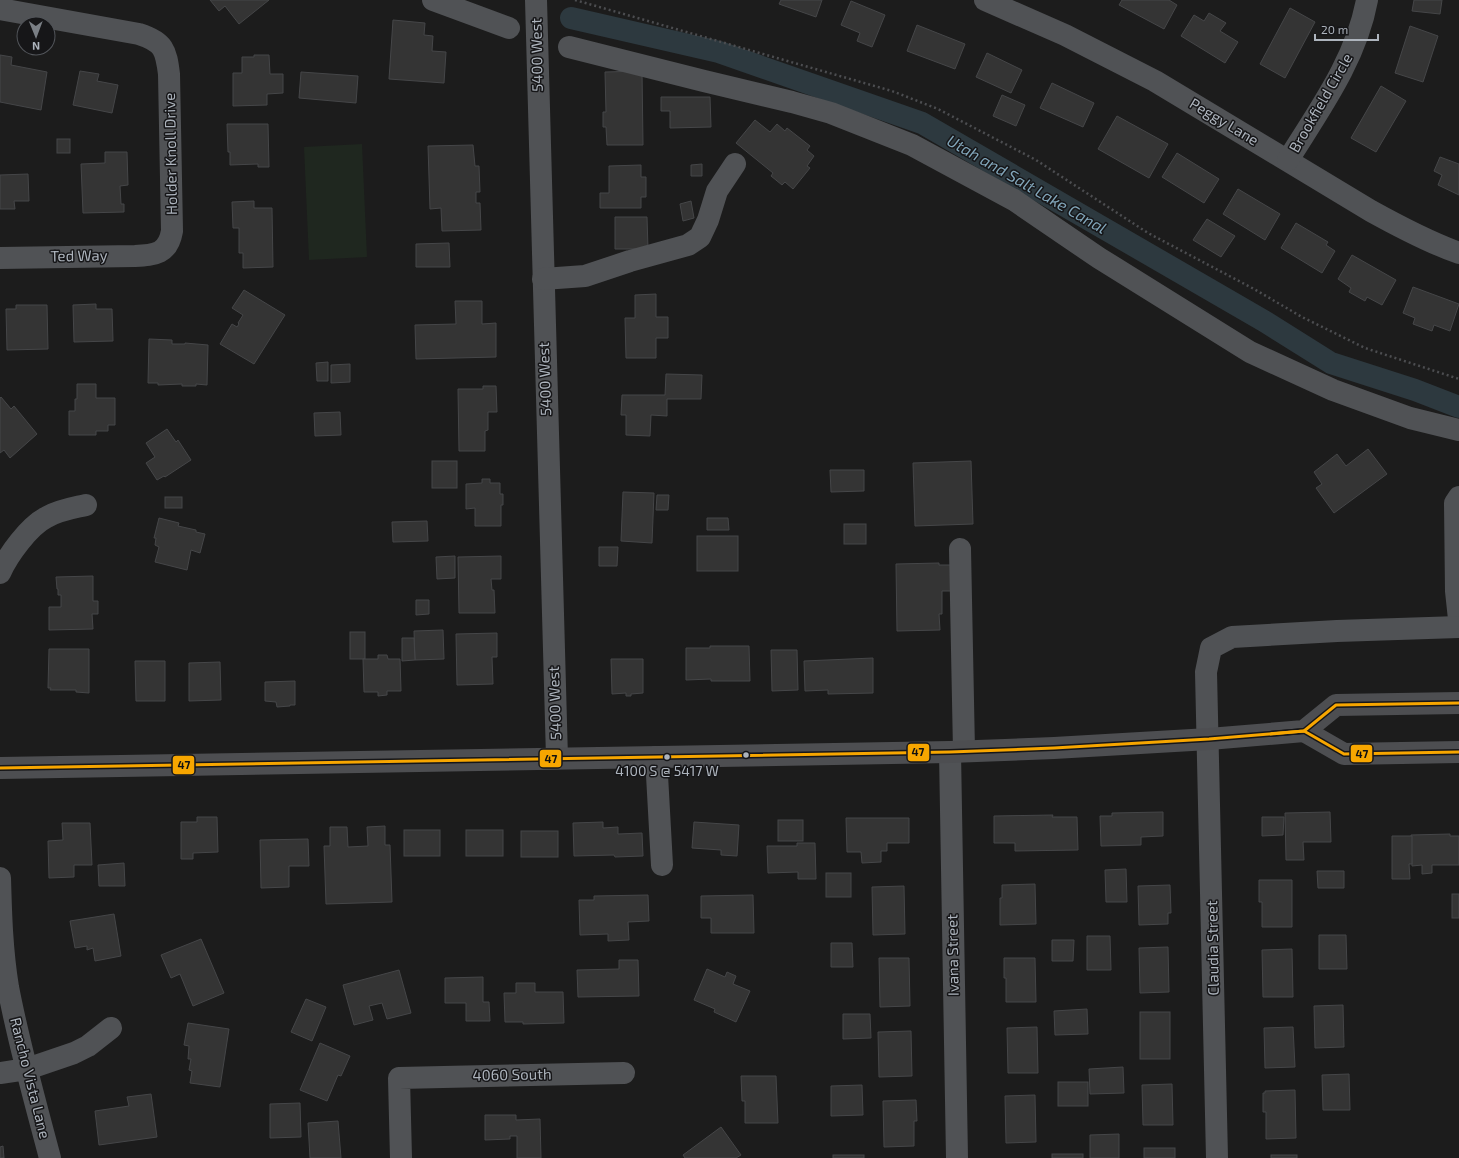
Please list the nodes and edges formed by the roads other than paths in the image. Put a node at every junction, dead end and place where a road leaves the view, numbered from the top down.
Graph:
1 (432, 0) edge
2 (536, 0) edge
3 (985, 0) edge
4 (1367, 0) edge
5 (1008, 4) edge
6 (0, 9) edge
7 (509, 28) dead end
8 (569, 47) dead end
9 (1288, 160) junction
10 (735, 164) dead end
11 (158, 253) joint
12 (1459, 253) edge
13 (0, 258) edge
14 (543, 279) junction
15 (1459, 430) edge
16 (1459, 497) edge
17 (86, 505) dead end
18 (960, 549) dead end
19 (0, 573) edge
20 (1459, 619) edge
21 (1459, 627) edge
22 (1459, 703) edge
23 (1304, 731) junction
24 (1209, 739) junction
25 (957, 752) junction
26 (1459, 752) edge
27 (656, 757) junction
28 (556, 758) junction
29 (0, 768) edge
30 (662, 865) dead end
31 (0, 878) edge
32 (111, 1028) dead end
33 (27, 1069) junction
34 (0, 1073) edge
35 (624, 1073) dead end
36 (50, 1158) edge
37 (401, 1158) edge
38 (957, 1158) edge
39 (1217, 1158) edge

1 - 7 street
2 - 14 street, 5400 West
3 - 5 street, Peggy Lane
4 - 9 street, Brookfield Circle
5 - 9 street, Peggy Lane
6 - 11 street, Holder Knoll Drive
8 - 15 street
9 - 12 street, Peggy Lane
10 - 14 street
11 - 13 street, Ted Way
14 - 28 street, 5400 West
16 - 20 street
17 - 19 street
18 - 25 street, Ivana Street
21 - 24 street, Claudia Street
22 - 23 main road
23 - 24 main road
23 - 26 main road
24 - 25 main road
24 - 39 street, Claudia Street
25 - 27 main road
25 - 38 street, Ivana Street
27 - 28 main road
27 - 30 street
28 - 29 main road
31 - 33 street, Rancho Vista Lane
32 - 33 street
33 - 34 street
33 - 36 street, Rancho Vista Lane
35 - 37 street, 4060 South

